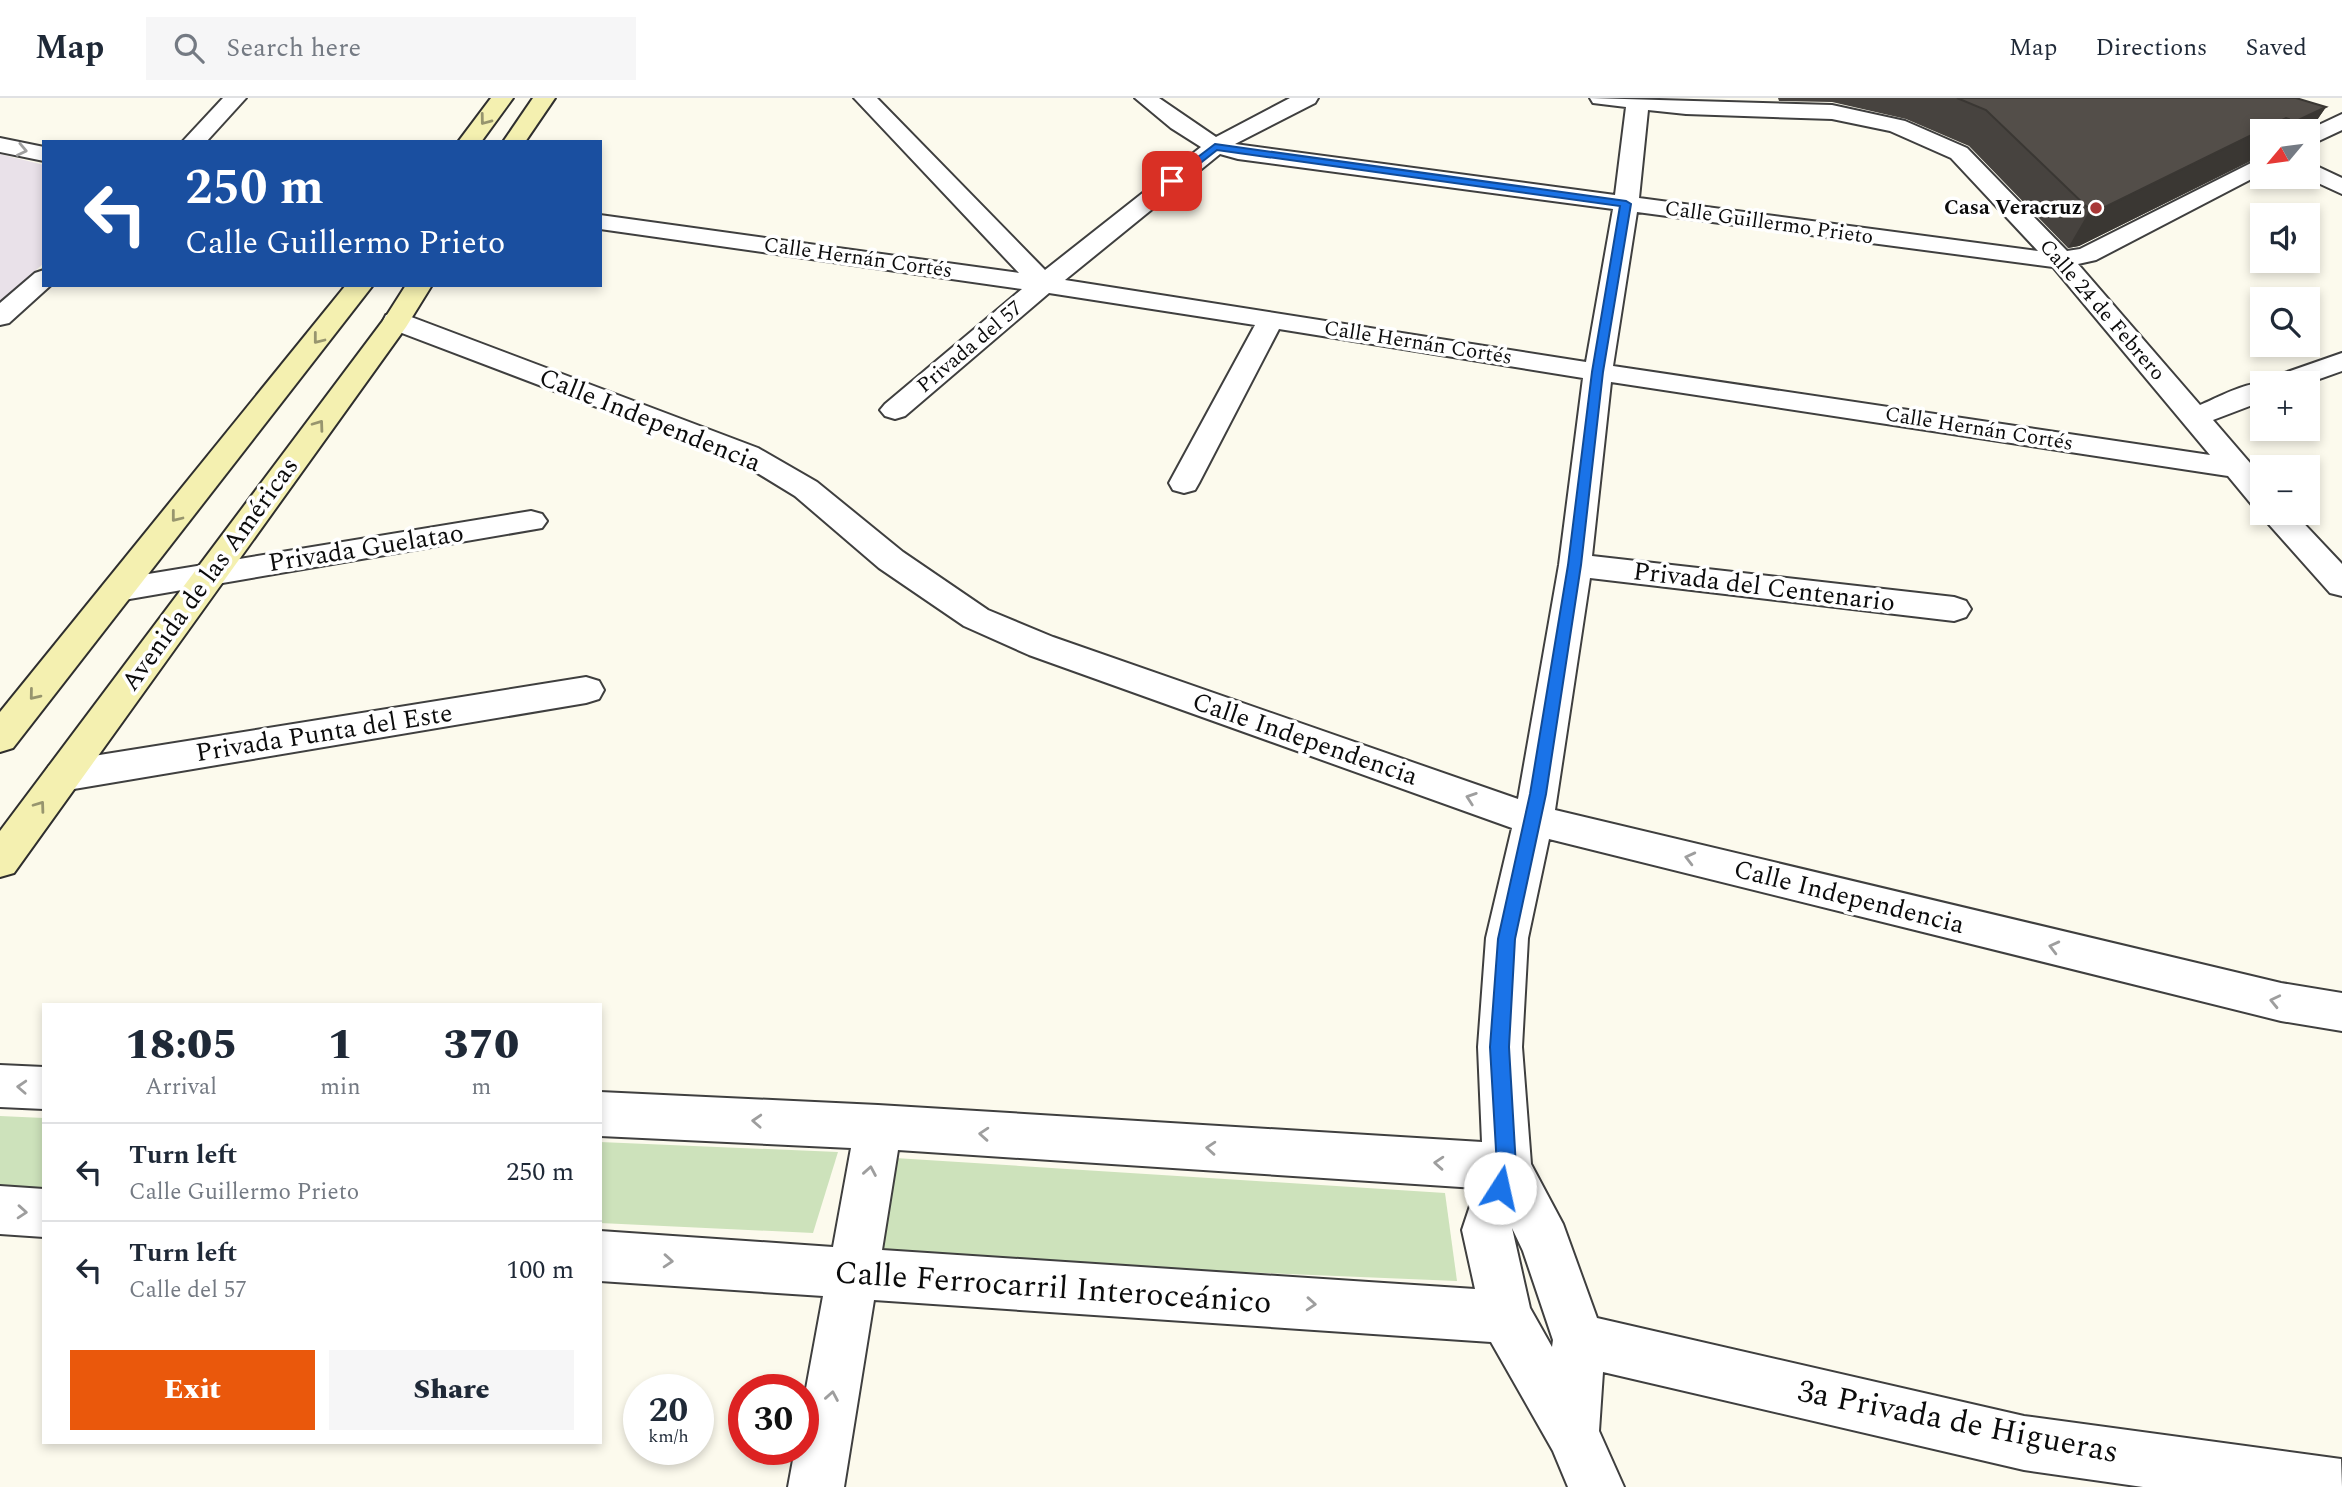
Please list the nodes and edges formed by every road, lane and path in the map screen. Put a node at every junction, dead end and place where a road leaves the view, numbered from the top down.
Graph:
1 (235, 98) edge
2 (502, 98) edge
3 (544, 98) edge
4 (865, 98) edge
5 (1146, 98) edge
6 (1307, 98) edge
7 (1601, 98) edge
8 (1638, 101) edge
9 (2342, 121) edge
10 (2320, 133) edge
11 (195, 140) edge
12 (470, 140) edge
13 (515, 140) edge
14 (0, 145) edge
15 (1215, 147) junction
16 (42, 155) edge
17 (2250, 170) edge
18 (2320, 175) edge
19 (2342, 187) edge
20 (1626, 204) junction
21 (602, 222) edge
22 (2061, 260) junction
23 (42, 280) edge
24 (1044, 284) junction
25 (418, 287) edge
26 (352, 288) edge
27 (0, 317) edge
28 (1271, 320) junction
29 (396, 321) junction
30 (2342, 361) edge
31 (2315, 371) edge
32 (1598, 372) junction
33 (2250, 396) edge
34 (895, 410) dead end
35 (2194, 417) junction
36 (2236, 468) junction
37 (1184, 483) dead end
38 (2250, 484) edge
39 (531, 521) dead end
40 (2287, 525) edge
41 (1574, 565) junction
42 (210, 574) junction
43 (2342, 585) edge
44 (118, 590) junction
45 (1954, 609) dead end
46 (586, 690) dead end
47 (0, 738) edge
48 (62, 776) junction
49 (1534, 820) junction
50 (0, 862) edge
51 (2342, 1012) edge
52 (0, 1086) edge
53 (42, 1088) edge
54 (602, 1114) edge
55 (878, 1127) junction
56 (1507, 1167) junction
57 (0, 1210) edge
58 (42, 1213) edge
59 (602, 1255) edge
60 (853, 1275) junction
61 (1506, 1317) junction
62 (1579, 1340) junction
63 (1572, 1432) junction
64 (816, 1487) edge
65 (1596, 1487) edge
66 (2341, 1487) edge

1 - 11 street
2 -> 12 main road
3 - 13 main road
4 - 24 street
5 - 15 street, Calle Guillermo Prieto
6 - 15 street, Privada del 57
7 - 8 street, Calle 24 de Febrero
8 - 20 street
8 - 22 street, Calle 24 de Febrero
9 - 10 street
14 -> 16 street
15 - 20 street, Calle Guillermo Prieto
15 - 24 street, Privada del 57
17 - 22 street, Calle Guillermo Prieto
18 - 19 street
20 - 22 street, Calle Guillermo Prieto
20 - 32 street
21 - 24 street, Calle Hernán Cortés
22 - 35 street, Calle 24 de Febrero
23 - 27 street
24 - 28 street, Calle Hernán Cortés
24 - 34 street, Privada del 57
25 - 29 main road, Avenida de las Américas
26 - 29 main road, Calle Independencia
26 -> 44 main road
28 - 32 street, Calle Hernán Cortés
28 - 37 street
42 -> 29 main road, Avenida de las Américas
49 -> 29 street, Calle Independencia
30 - 31 street
32 - 36 street, Calle Hernán Cortés
32 - 41 street
33 - 35 street
35 - 36 street, Calle 24 de Febrero
36 - 38 street, Calle 24 de Febrero
39 - 42 street, Privada Guelatao
40 - 43 street
41 - 45 street, Privada del Centenario
41 - 49 street
42 - 44 street, Privada Guelatao
42 - 48 main road, Avenida de las Américas
44 -> 47 main road
46 - 48 street, Privada Punta del Este
50 -> 48 main road, Avenida de las Américas
51 -> 49 street, Calle Independencia
49 - 56 street
53 -> 52 street
55 -> 54 street
56 -> 55 street
60 -> 55 street
56 - 61 street
56 - 62 street
57 -> 58 street
59 -> 60 street, Calle Ferrocarril Interoceánico
60 -> 61 street, Calle Ferrocarril Interoceánico
64 -> 60 street
61 - 63 street
62 - 63 street
62 - 66 street, 3a Privada de Higueras
63 - 65 street

